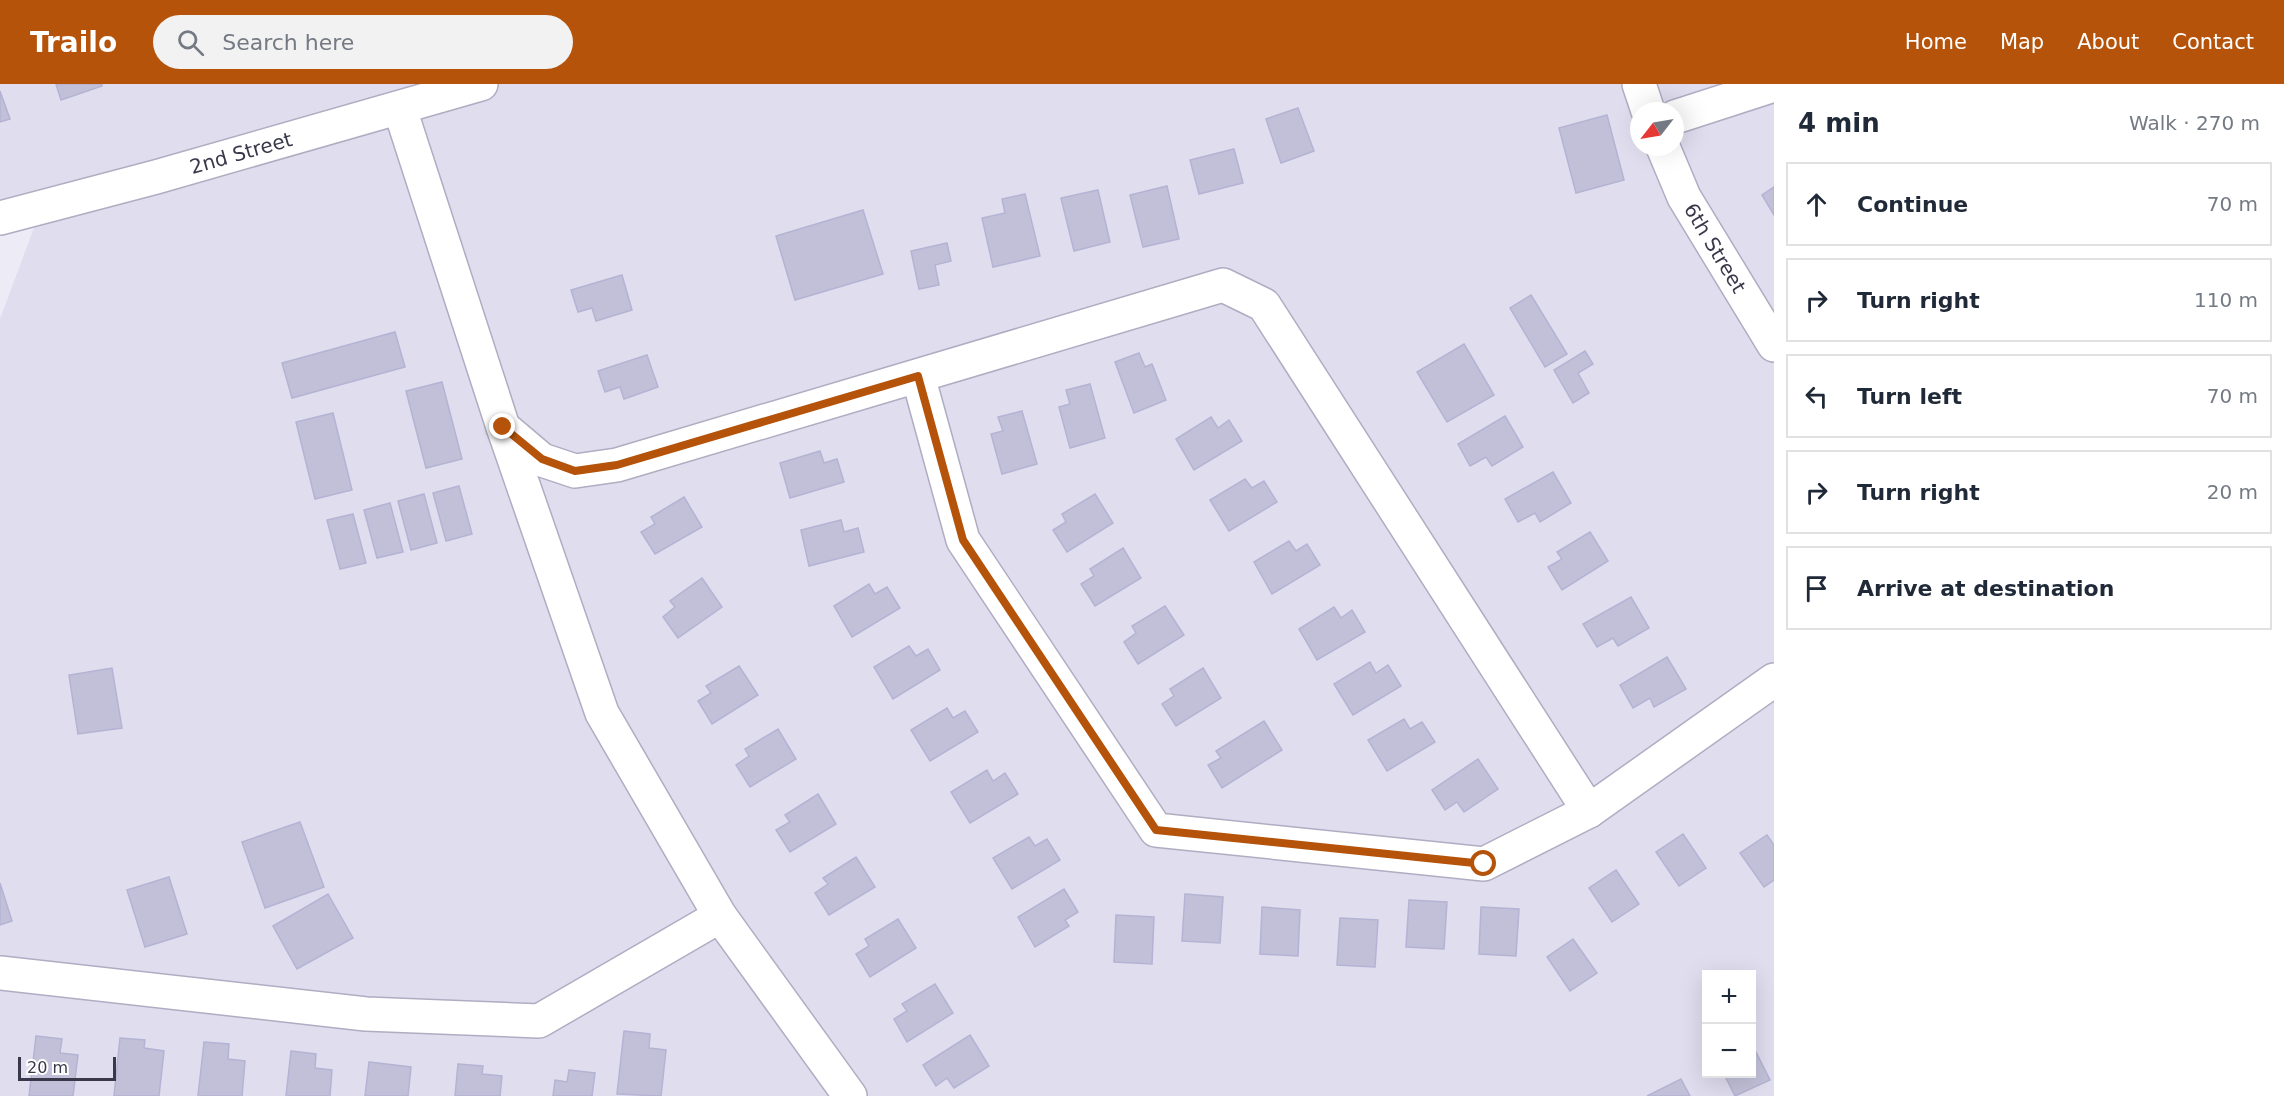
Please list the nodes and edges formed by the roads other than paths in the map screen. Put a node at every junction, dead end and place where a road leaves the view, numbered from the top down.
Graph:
1 (481, 84) edge
2 (1639, 84) edge
3 (1774, 85) edge
4 (1645, 102) edge
5 (400, 109) junction
6 (1684, 114) edge
7 (1667, 156) edge
8 (0, 218) edge
9 (1774, 345) edge
10 (918, 376) junction
11 (503, 427) junction
12 (1774, 680) edge
13 (1588, 811) junction
14 (720, 916) junction
15 (0, 973) edge
16 (850, 1096) edge

1 - 5 street, 2nd Street
2 - 4 street
3 - 6 street
5 - 8 street, 2nd Street
5 - 11 street
7 - 9 street, 6th Street
10 - 11 street
10 - 13 street
10 - 13 street
11 - 14 street
12 - 13 street
14 - 15 street
14 - 16 street

